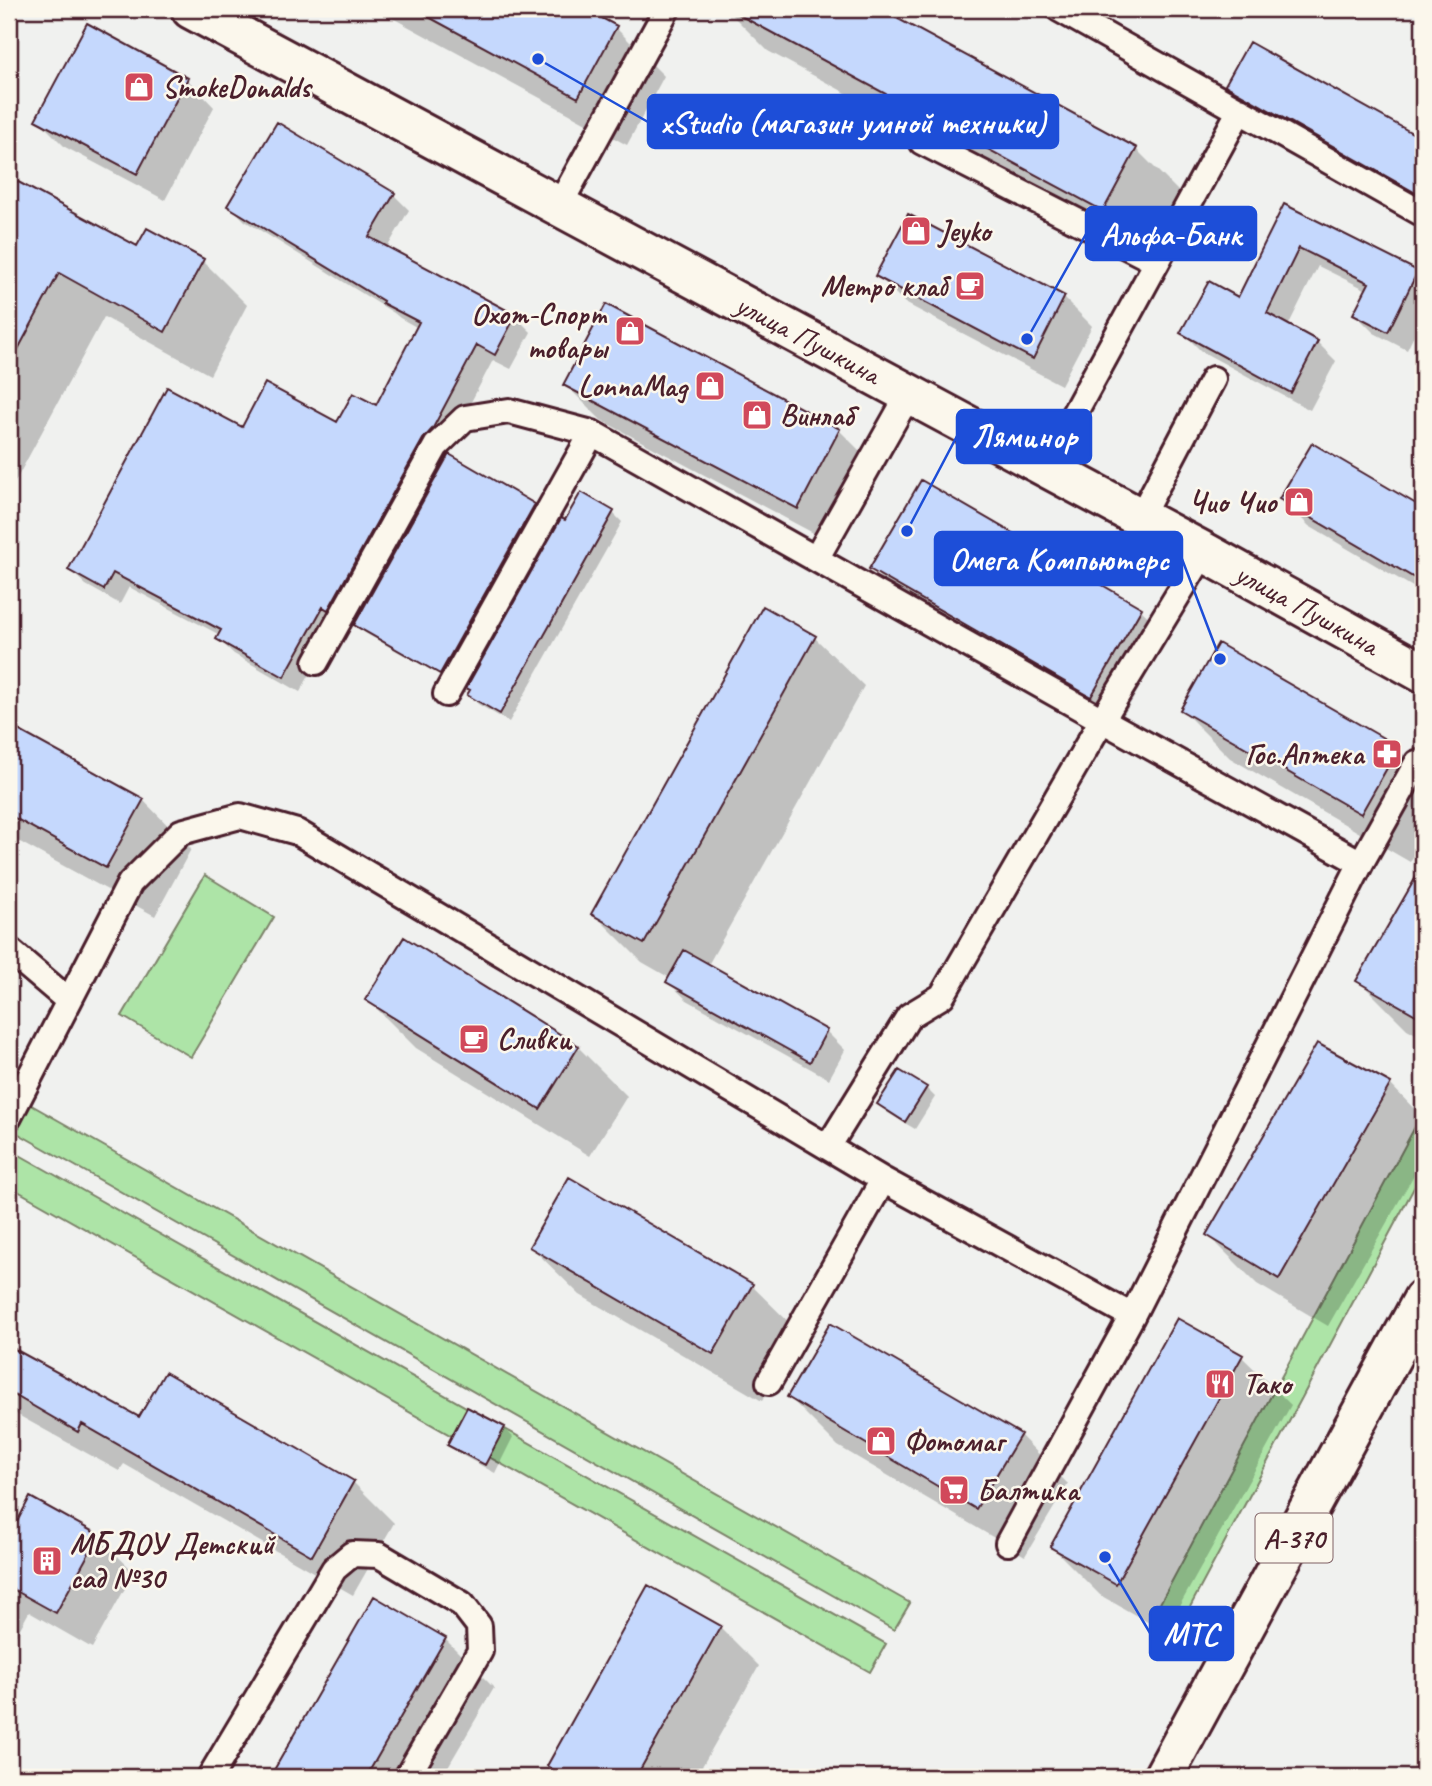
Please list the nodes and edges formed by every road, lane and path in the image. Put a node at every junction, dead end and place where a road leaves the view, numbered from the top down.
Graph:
1 (191, 9) edge
2 (667, 9) edge
3 (1059, 9) edge
4 (1240, 110) junction
5 (922, 142) dead end
6 (559, 206) junction
7 (1423, 214) edge
8 (1157, 261) junction
9 (1213, 379) dead end
10 (909, 394) junction
11 (592, 433) junction
12 (1045, 467) junction
13 (1140, 518) junction
14 (1204, 552) junction
15 (816, 559) junction
16 (317, 662) dead end
17 (1423, 673) edge
18 (446, 694) dead end
19 (1102, 720) junction
20 (1417, 764) dead end
21 (1361, 863) junction
22 (9, 950) edge
23 (69, 1002) junction
24 (9, 1117) edge
25 (828, 1147) junction
26 (883, 1180) junction
27 (1423, 1299) edge
28 (1132, 1315) junction
29 (768, 1382) dead end
30 (1007, 1543) dead end
31 (210, 1777) edge
32 (407, 1777) edge
33 (1163, 1777) edge

1 - 6 main road, улица Пушкина
2 - 6 lane
3 - 4 lane
4 - 7 lane
4 - 8 lane
5 - 8 lane
6 - 10 main road, улица Пушкина
8 - 12 lane
9 - 13 lane
10 - 12 main road, улица Пушкина
10 - 15 lane
11 - 15 lane
11 - 16 lane
11 - 18 lane
12 - 13 main road, улица Пушкина
13 - 14 main road, улица Пушкина
14 - 17 main road, улица Пушкина
14 - 19 lane
15 - 19 lane
19 - 21 lane
19 - 25 lane
20 - 21 lane
21 - 28 lane
22 - 23 lane
23 - 24 lane
23 - 25 lane
25 - 26 lane
26 - 28 lane
26 - 29 lane
27 - 33 main road, А-370
28 - 30 lane
31 - 32 lane

